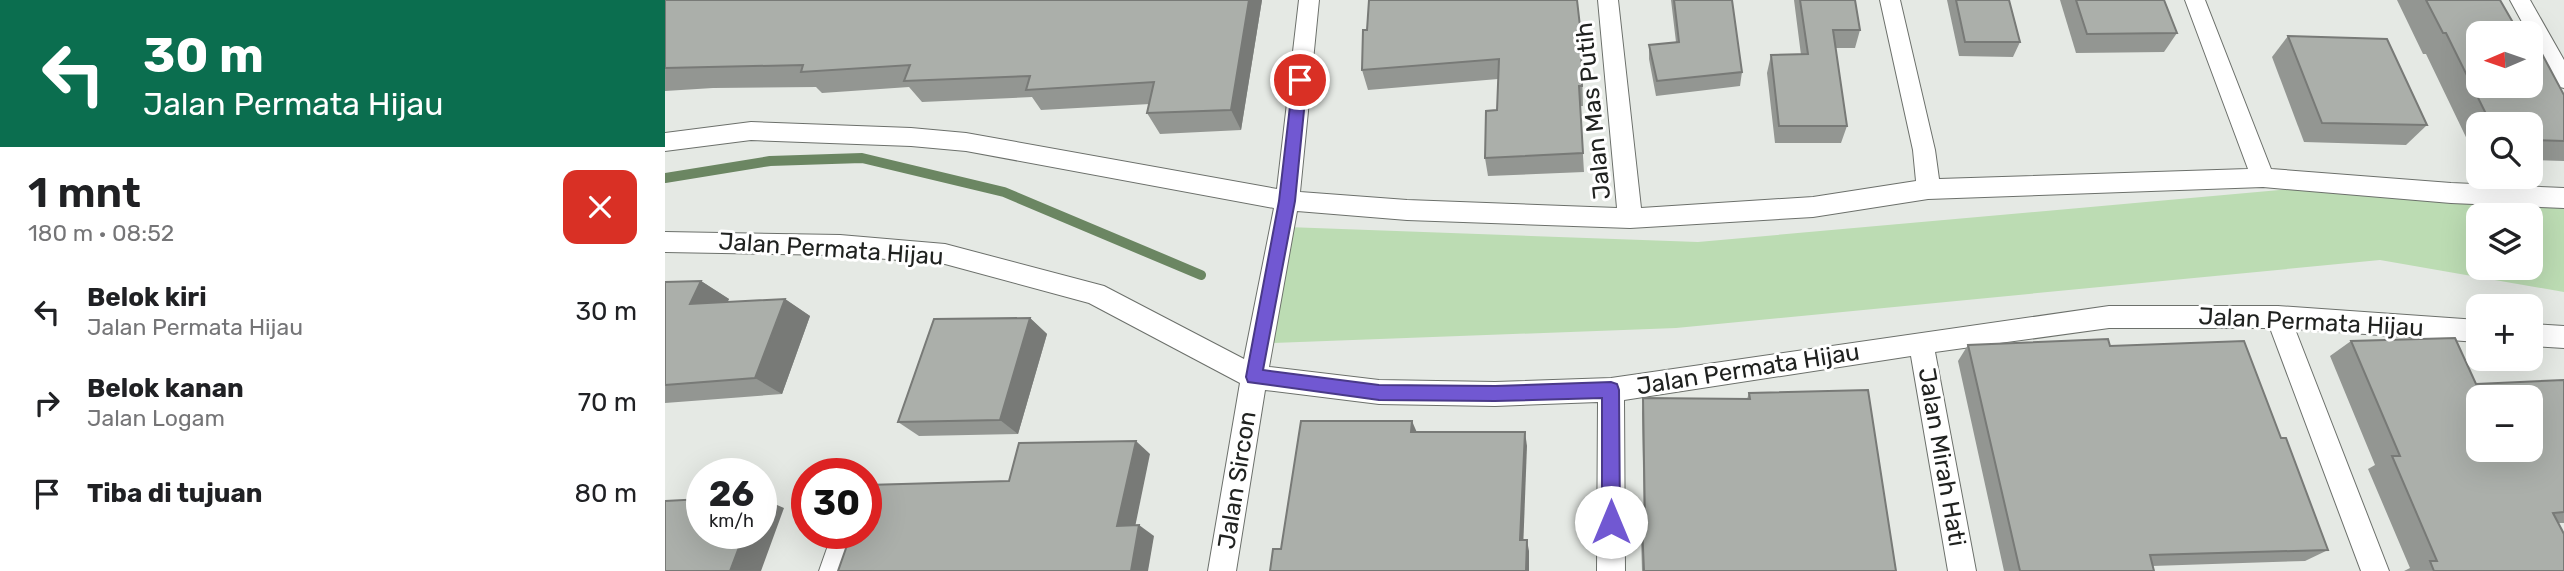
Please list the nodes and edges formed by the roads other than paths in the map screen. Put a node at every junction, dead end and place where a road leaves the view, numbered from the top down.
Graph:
1 (1309, 0) edge
2 (1608, 0) edge
3 (1890, 0) edge
4 (2196, 0) edge
5 (2519, 0) edge
6 (2564, 80) edge
7 (665, 142) edge
8 (2263, 178) junction
9 (1928, 189) junction
10 (2564, 198) edge
11 (1287, 201) junction
12 (1630, 218) junction
13 (665, 242) edge
14 (2278, 317) junction
15 (2466, 330) edge
16 (2543, 336) edge
17 (2564, 337) edge
18 (1921, 343) junction
19 (1254, 377) junction
20 (1611, 390) junction
21 (840, 549) edge
22 (833, 571) edge
23 (1221, 571) edge
24 (1611, 571) edge
25 (1962, 571) edge
26 (2375, 571) edge

1 - 11 street, Jalan Sircon
2 - 12 street, Jalan Mas Putih
3 - 9 street
4 - 8 street
5 - 6 street
7 - 11 street
8 - 9 street
8 - 10 street
9 - 12 street
11 - 12 street
11 - 19 street, Jalan Sircon
13 - 19 street, Jalan Permata Hijau
14 - 15 street, Jalan Permata Hijau
14 - 18 street, Jalan Permata Hijau
14 - 26 street
16 - 17 street
18 - 20 street, Jalan Permata Hijau
18 - 25 street, Jalan Mirah Hati
19 - 20 street, Jalan Permata Hijau
19 - 23 street, Jalan Sircon
20 - 24 street
21 - 22 street

